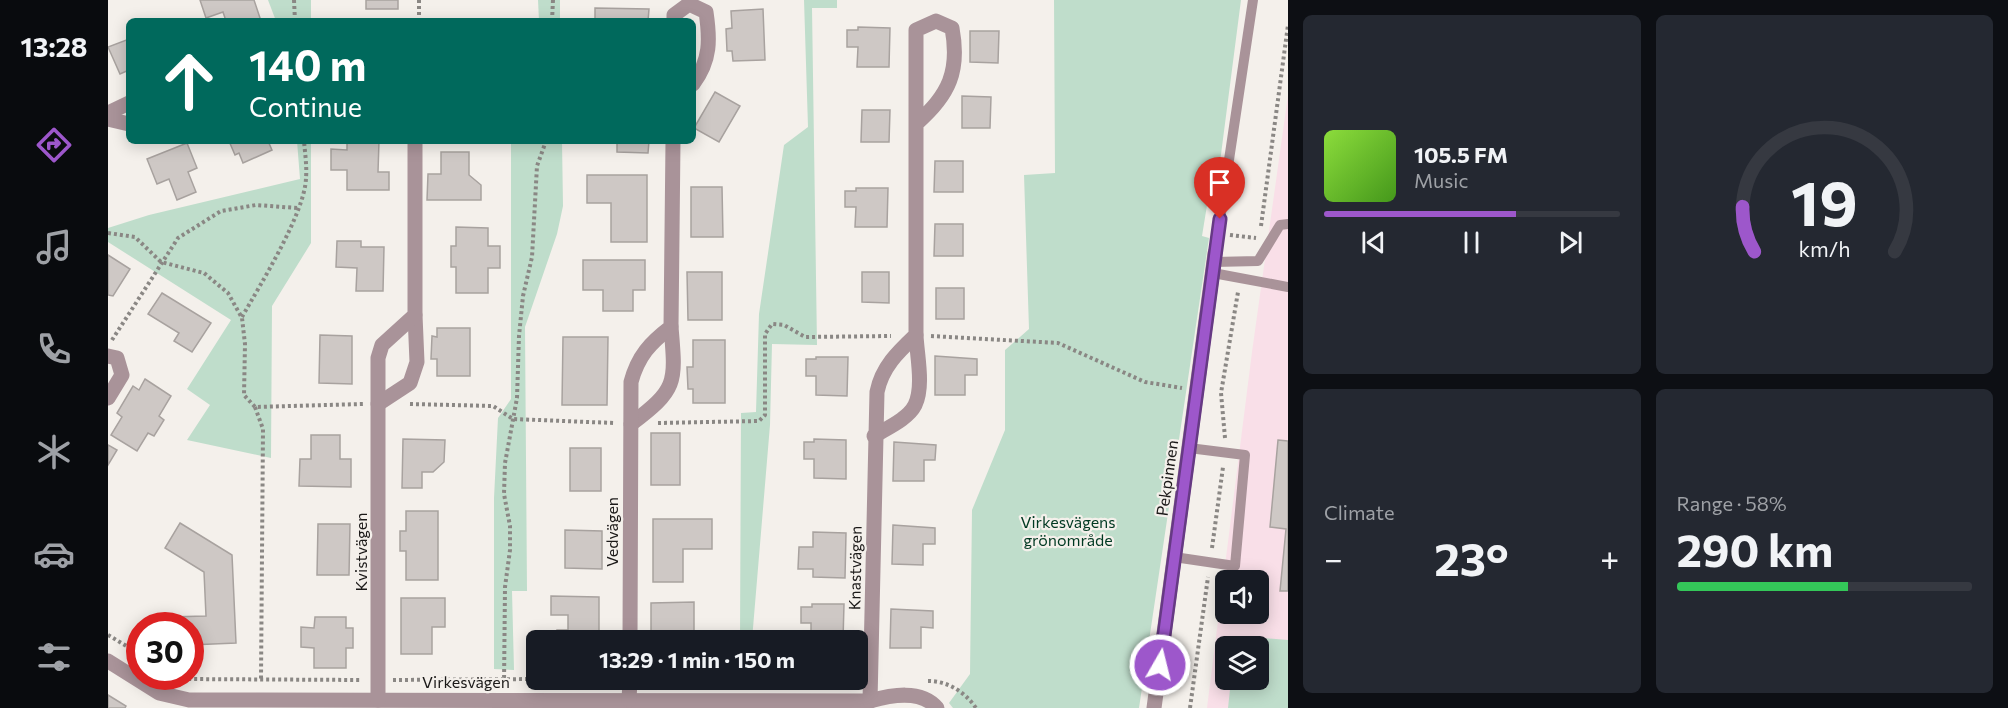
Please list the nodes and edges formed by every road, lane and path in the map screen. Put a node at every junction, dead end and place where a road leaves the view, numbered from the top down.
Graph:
1 (294, 0) edge
2 (419, 0) edge
3 (553, 0) edge
4 (1253, 0) edge
5 (295, 18) edge
6 (418, 18) edge
7 (552, 18) edge
8 (674, 18) edge
9 (1288, 24) edge
10 (696, 80) edge
11 (126, 104) edge
12 (108, 113) edge
13 (108, 119) edge
14 (126, 123) edge
15 (917, 123) junction
16 (304, 144) edge
17 (417, 144) edge
18 (545, 144) edge
19 (673, 144) edge
20 (297, 208) junction
21 (1288, 224) edge
22 (1254, 261) junction
23 (1214, 263) junction
24 (1245, 279) junction
25 (1288, 287) edge
26 (415, 315) junction
27 (242, 318) dead end
28 (671, 327) junction
29 (916, 335) junction
30 (108, 345) edge
31 (108, 356) edge
32 (108, 398) edge
33 (378, 404) junction
34 (255, 407) dead end
35 (631, 424) junction
36 (874, 436) junction
37 (1189, 448) junction
38 (1225, 452) junction
39 (1174, 557) junction
40 (1210, 562) junction
41 (630, 630) edge
42 (108, 635) edge
43 (126, 646) edge
44 (108, 661) edge
45 (204, 679) edge
46 (504, 679) junction
47 (526, 679) edge
48 (261, 680) junction
49 (379, 680) junction
50 (630, 690) edge
51 (378, 700) junction
52 (504, 700) junction
53 (629, 700) junction
54 (870, 701) junction
55 (937, 708) edge
56 (1154, 708) edge
57 (1190, 708) edge

1 - 5 path
2 - 6 path
3 - 7 path
4 - 23 lane
8 - 10 street
9 - 22 path
11 - 12 street
13 - 14 street
15 - 15 street
15 - 29 street
16 - 20 path
17 - 26 street
18 - 46 path
19 - 28 street
20 - 27 path
20 - 30 path
21 - 22 lane
22 - 23 lane
23 - 24 lane
23 - 37 street, Pekpinnen
24 - 25 lane
24 - 38 path
26 - 33 street, Kvistvägen
26 - 33 street
28 - 35 street, Vedvägen
28 - 35 street
29 - 36 street, Knastvägen
29 - 36 street
31 - 32 street
33 - 49 street, Kvistvägen
34 - 48 path
35 - 41 street, Vedvägen
36 - 54 street, Knastvägen
37 - 38 lane
37 - 39 street, Pekpinnen
38 - 40 path
38 - 40 lane
39 - 40 lane
39 - 56 street, Pekpinnen
40 - 57 path
42 - 43 path
44 - 51 street, Virkesvägen
45 - 48 path
46 - 47 path
46 - 49 path
46 - 52 path
48 - 49 path
49 - 51 street, Kvistvägen
50 - 53 street
51 - 52 street, Virkesvägen
52 - 53 street, Virkesvägen
53 - 54 street, Virkesvägen
54 - 55 street, Virkesvägen

